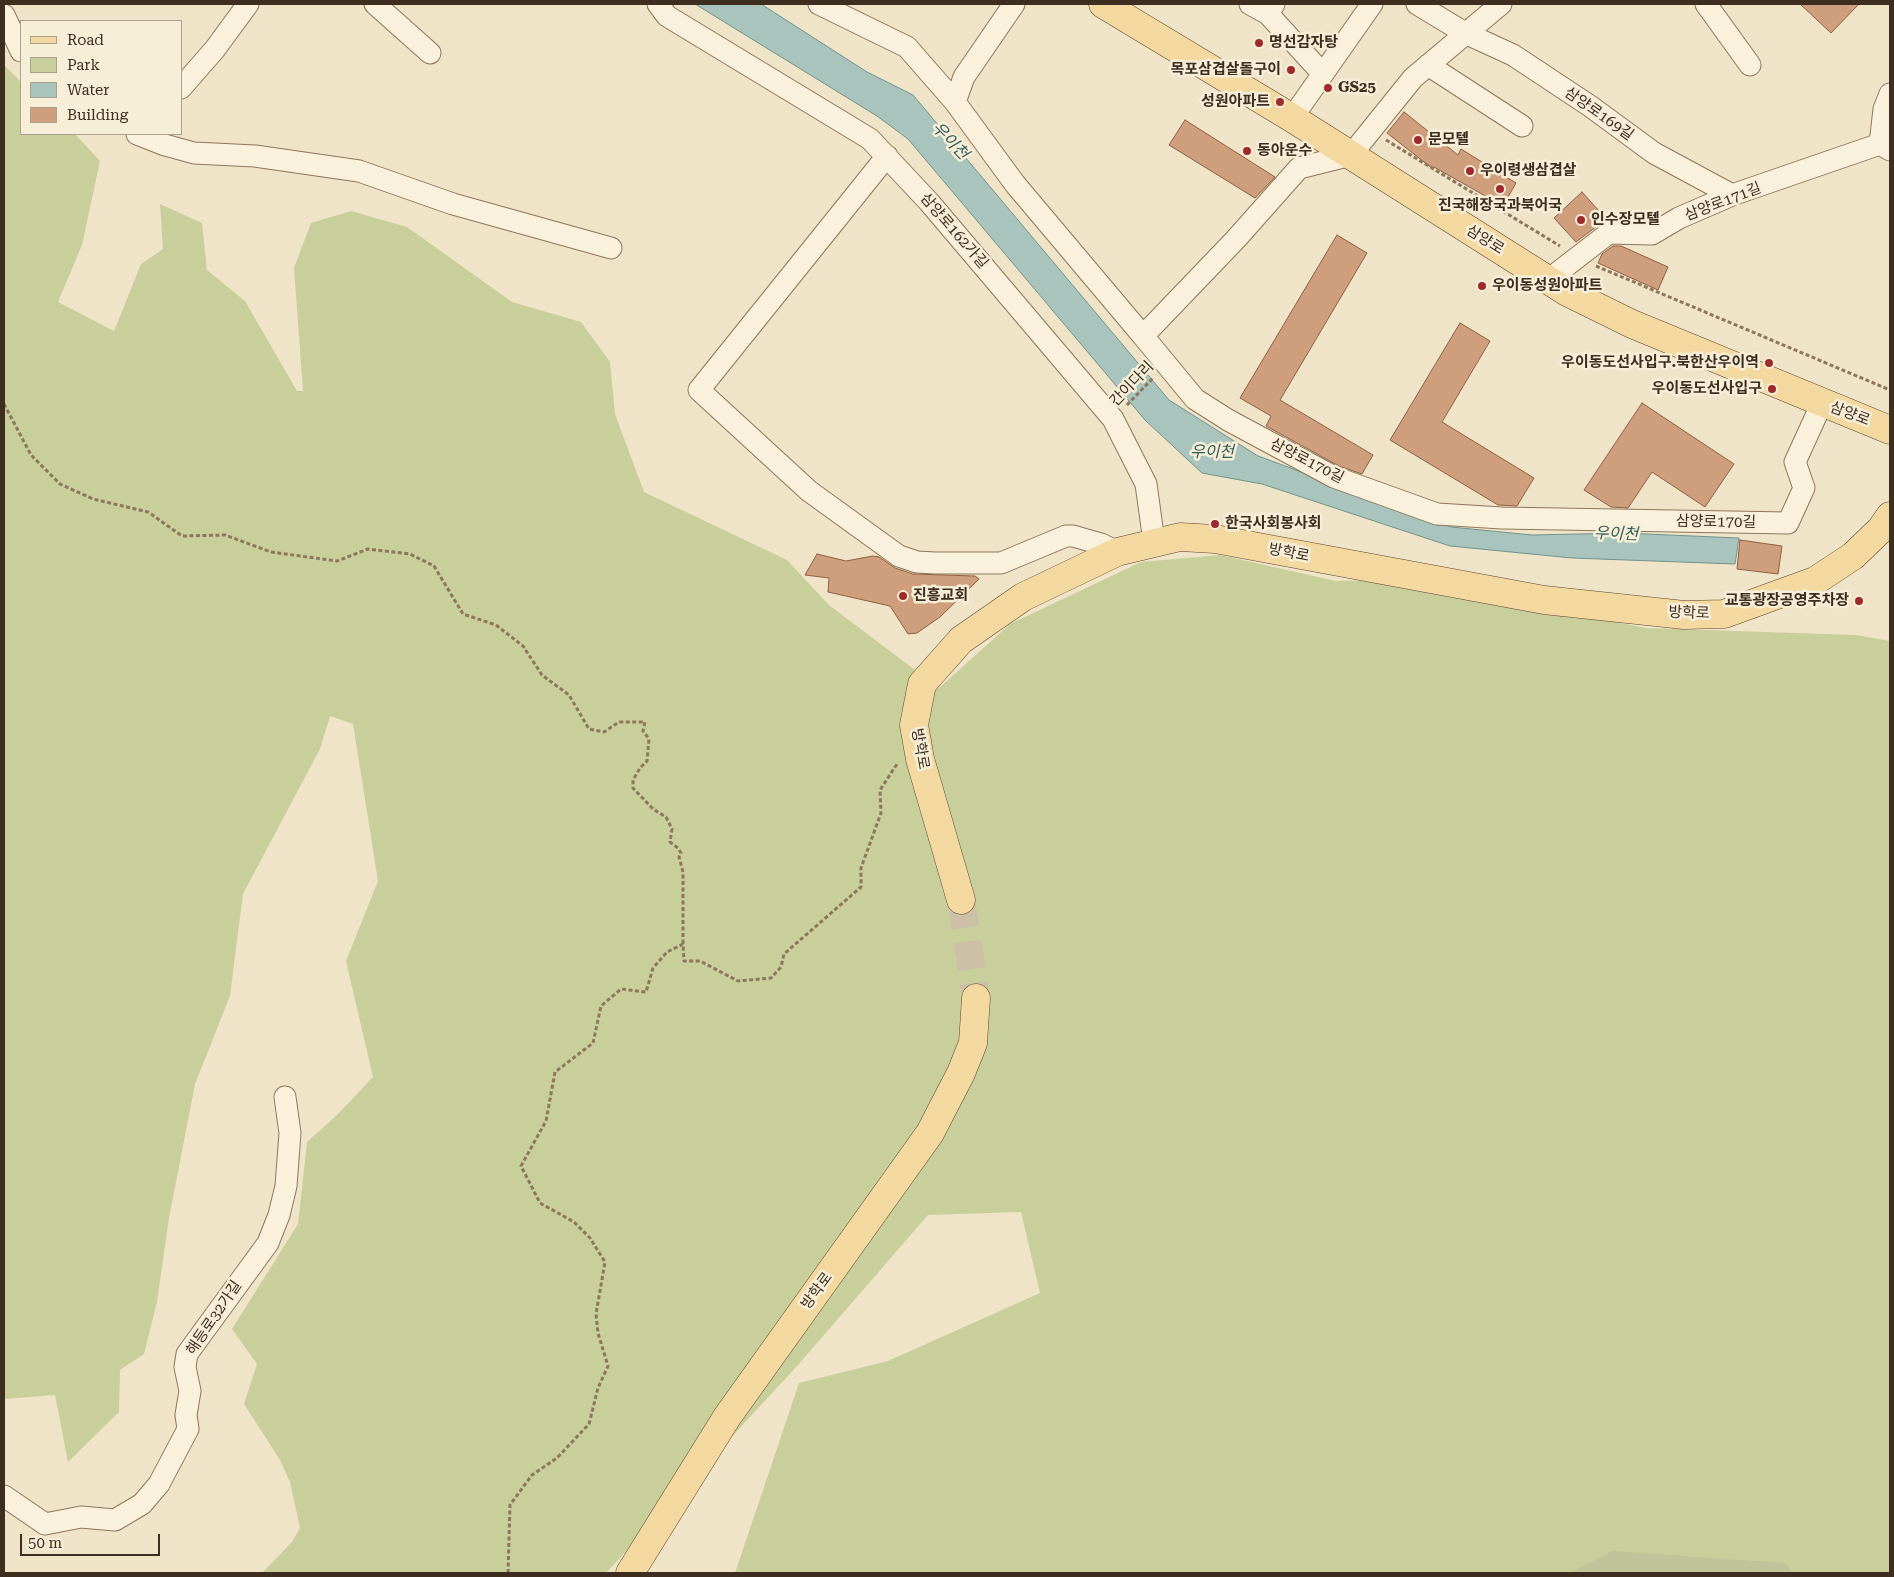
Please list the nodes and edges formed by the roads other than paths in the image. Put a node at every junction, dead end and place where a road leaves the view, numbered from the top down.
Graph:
1 (248, 4) edge
2 (375, 4) edge
3 (658, 4) edge
4 (819, 4) edge
5 (1014, 4) edge
6 (1104, 4) edge
7 (1372, 4) edge
8 (1417, 4) edge
9 (1502, 4) edge
10 (1706, 4) edge
11 (1264, 7) edge
12 (4, 15) edge
13 (1465, 33) junction
14 (20, 49) edge
15 (430, 53) dead end
16 (1428, 65) junction
17 (1750, 65) dead end
18 (1322, 73) junction
19 (182, 87) edge
20 (1890, 94) edge
21 (955, 102) junction
22 (1292, 118) junction
23 (1522, 126) dead end
24 (142, 135) edge
25 (1885, 147) edge
26 (1351, 155) junction
27 (887, 156) junction
28 (1732, 195) junction
29 (611, 248) dead end
30 (1548, 280) junction
31 (1143, 336) junction
32 (1822, 403) junction
33 (1890, 430) edge
34 (1890, 516) edge
35 (1154, 542) junction
36 (1117, 552) junction
37 (961, 900) tunnel mouth
38 (976, 998) tunnel mouth
39 (285, 1097) dead end
40 (4, 1496) edge
41 (630, 1573) edge

1 - 19 street
2 - 15 street
3 - 27 street, 삼양로162가길
4 - 21 street, 삼양로170길
5 - 21 street
6 - 22 main road, 삼양로
7 - 18 street
8 - 13 street, 삼양로169길
9 - 13 street
10 - 17 street
11 - 18 street
12 - 14 street
13 - 16 street
13 - 28 street, 삼양로169길
16 - 23 street
16 - 26 street
18 - 22 street
20 - 25 street
21 - 31 street, 삼양로170길
22 - 26 main road, 삼양로
24 - 29 street
25 - 28 street, 삼양로171길
26 - 30 main road, 삼양로
26 - 31 street
27 - 35 street, 삼양로162가길
27 - 36 street
28 - 30 street, 삼양로171길
30 - 32 main road, 삼양로
31 - 32 street, 삼양로170길
32 - 33 main road, 삼양로
34 - 35 main road, 방학로
35 - 36 main road, 방학로
36 - 37 main road, 방학로
38 - 41 main road, 방학로
39 - 40 street, 해등로32가길

